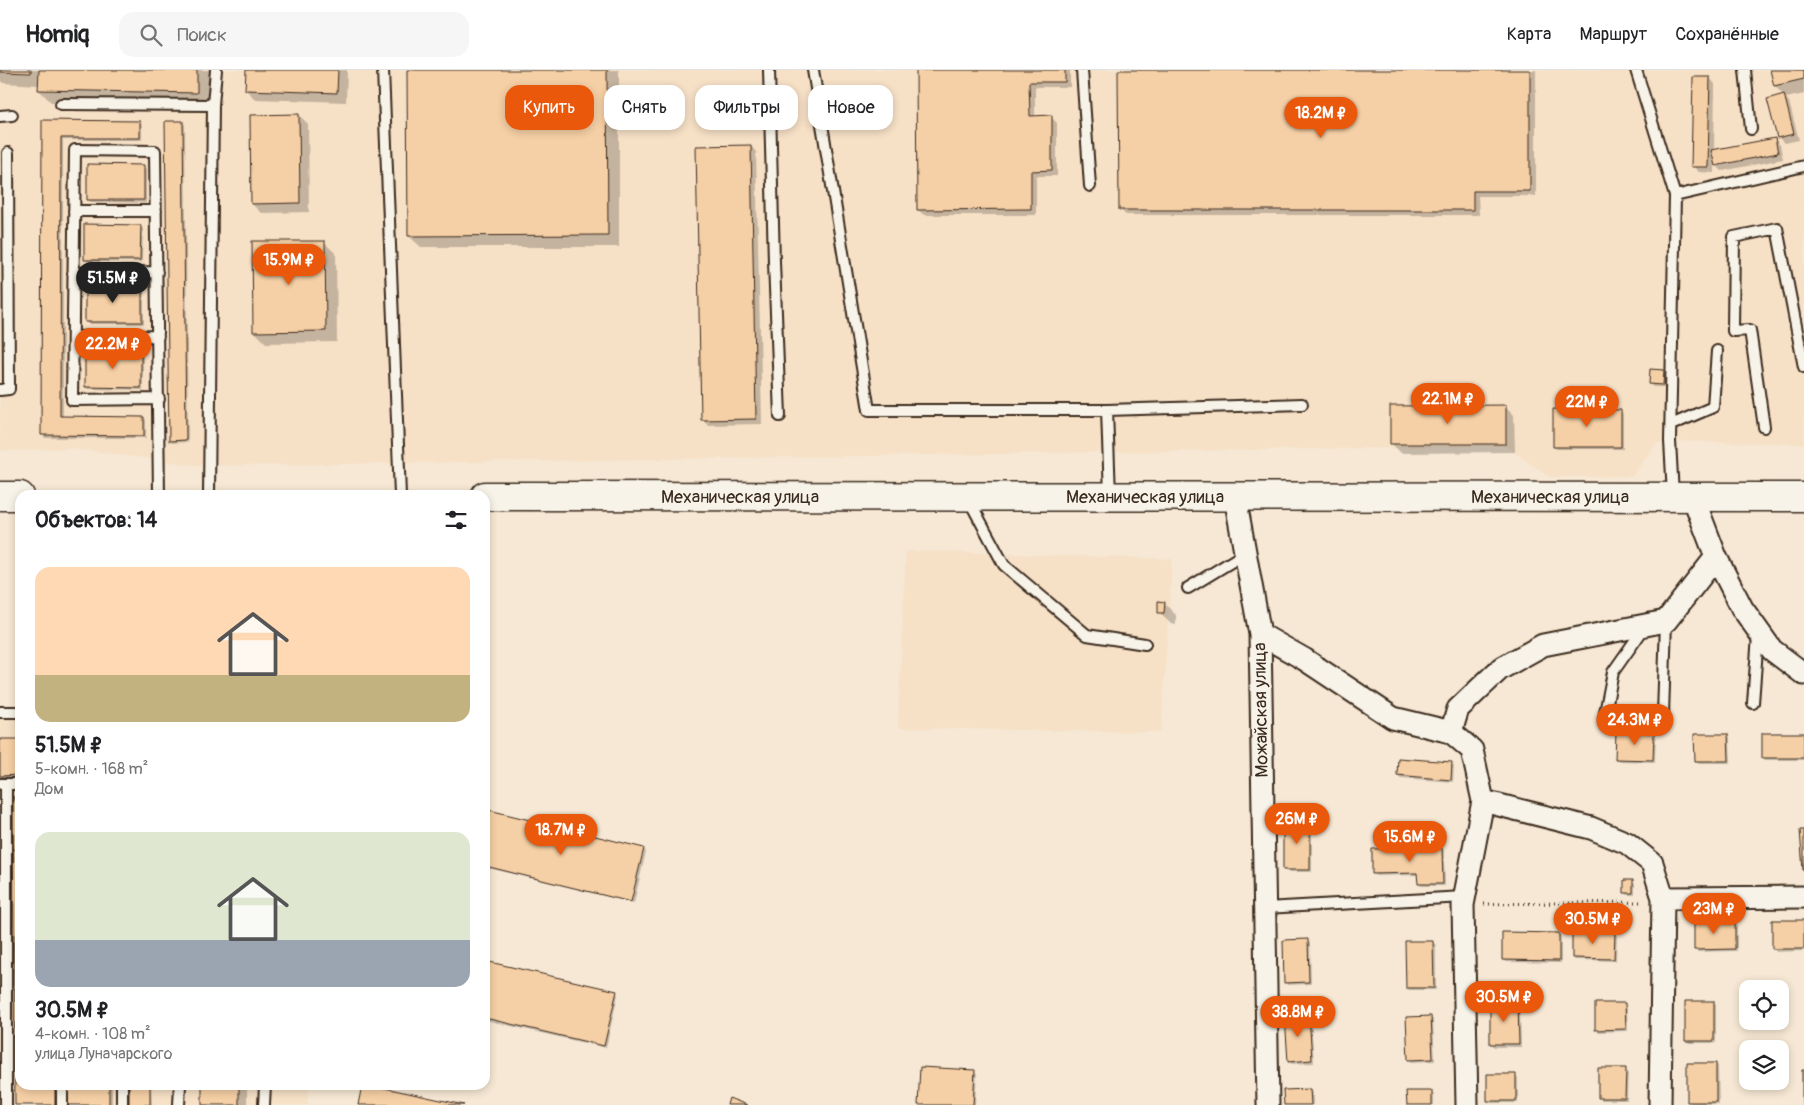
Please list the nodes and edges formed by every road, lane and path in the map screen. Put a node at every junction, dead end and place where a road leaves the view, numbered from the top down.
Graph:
1 (216, 70) edge
2 (383, 70) edge
3 (769, 70) edge
4 (813, 70) edge
5 (1082, 70) edge
6 (1636, 70) edge
7 (1745, 70) edge
8 (61, 104) dead end
9 (213, 106) junction
10 (12, 115) dead end
11 (0, 116) edge
12 (1751, 129) dead end
13 (8, 153) dead end
14 (1804, 166) edge
15 (1090, 186) dead end
16 (1675, 196) junction
17 (74, 211) junction
18 (156, 211) junction
19 (157, 272) junction
20 (73, 273) junction
21 (73, 336) junction
22 (158, 336) junction
23 (1717, 351) dead end
24 (1804, 367) edge
25 (0, 390) edge
26 (159, 399) junction
27 (1302, 404) dead end
28 (1107, 410) junction
29 (780, 416) dead end
30 (1671, 425) junction
31 (1764, 426) dead end
32 (159, 490) edge
33 (209, 490) edge
34 (400, 490) edge
35 (0, 496) edge
36 (15, 496) edge
37 (490, 496) edge
38 (968, 497) junction
39 (1110, 497) junction
40 (1235, 497) junction
41 (1683, 497) junction
42 (1804, 497) edge
43 (1244, 554) junction
44 (1716, 557) junction
45 (1188, 588) dead end
46 (1656, 623) junction
47 (1758, 629) junction
48 (1260, 634) junction
49 (1145, 644) dead end
50 (1804, 674) edge
51 (1754, 703) dead end
52 (0, 712) edge
53 (15, 712) edge
54 (1605, 714) dead end
55 (1663, 715) dead end
56 (1451, 732) junction
57 (3, 784) edge
58 (1483, 801) junction
59 (1804, 897) edge
60 (1663, 900) junction
61 (1464, 901) junction
62 (1265, 908) junction
63 (62, 1090) edge
64 (122, 1090) edge
65 (180, 1090) edge
66 (265, 1090) edge
67 (6, 1105) edge
68 (62, 1105) edge
69 (122, 1105) edge
70 (179, 1105) edge
71 (264, 1105) edge
72 (1268, 1105) edge
73 (1467, 1105) edge
74 (1660, 1105) edge

1 - 9 lane
2 - 34 lane
3 - 29 lane
4 - 28 lane
5 - 15 lane
6 - 16 lane
7 - 12 lane
8 - 9 lane
9 - 33 lane
10 - 11 lane
13 - 25 lane
14 - 16 lane
16 - 30 lane
17 - 18 lane
17 - 18 lane
17 - 20 lane
18 - 19 lane
19 - 20 lane
19 - 22 lane
20 - 21 lane
21 - 22 lane
21 - 26 lane
22 - 26 lane
23 - 30 lane
24 - 31 lane
26 - 32 lane
27 - 28 lane
28 - 39 lane
30 - 41 lane
35 - 36 street
37 - 38 street, Механическая улица
38 - 39 street, Механическая улица
38 - 49 lane
39 - 40 street, Механическая улица
40 - 41 street, Механическая улица
40 - 43 street, Можайская улица
41 - 42 street, Механическая улица
41 - 44 street
43 - 45 lane
43 - 48 street, Можайская улица
44 - 46 street
44 - 47 street
46 - 54 lane
46 - 55 lane
46 - 56 street
47 - 50 street
47 - 51 lane
48 - 56 street
48 - 62 street, Можайская улица
52 - 53 lane
56 - 58 street
57 - 67 lane
58 - 60 street
58 - 61 street
59 - 60 street
60 - 61 path
60 - 74 street
61 - 62 lane
61 - 73 street
62 - 72 street, Можайская улица
63 - 68 lane
64 - 69 lane
65 - 70 lane
66 - 71 lane

